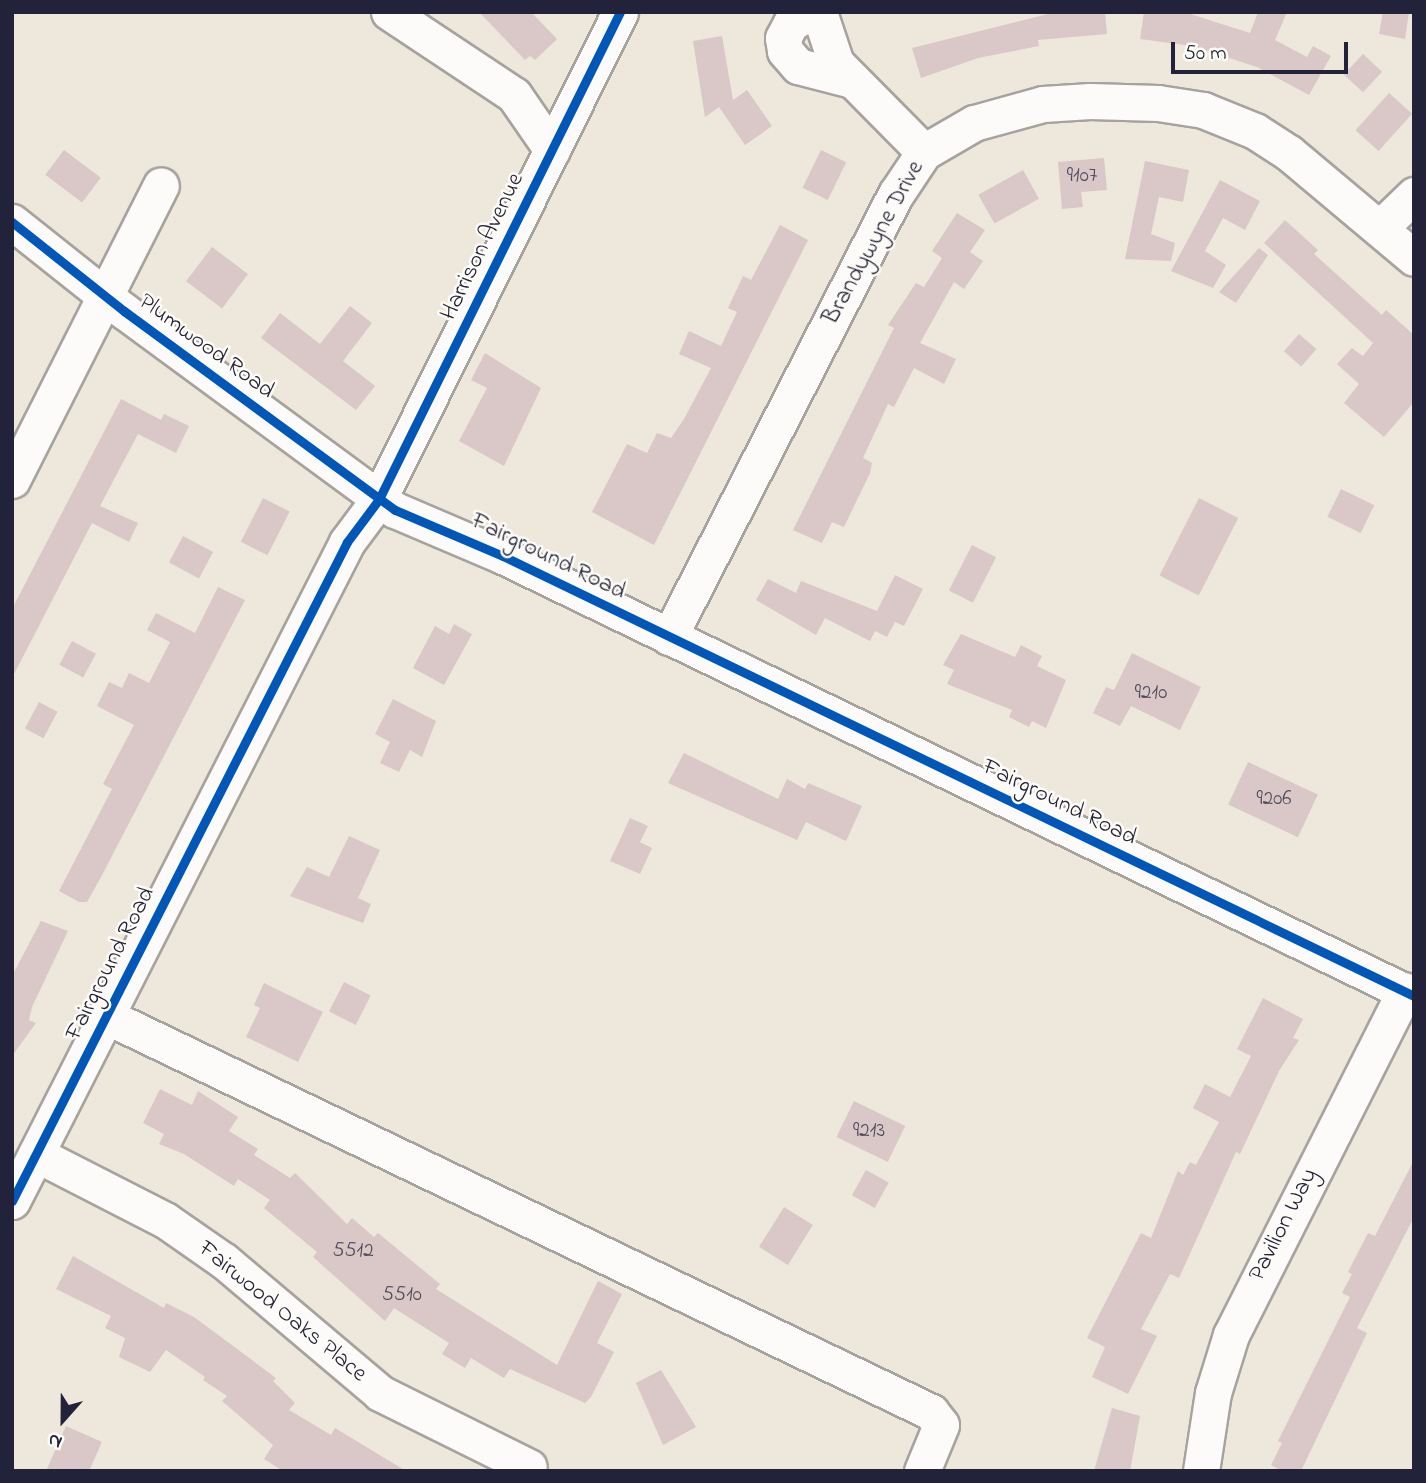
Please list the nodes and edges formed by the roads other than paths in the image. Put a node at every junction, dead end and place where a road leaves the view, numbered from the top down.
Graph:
1 (389, 12) edge
2 (620, 12) edge
3 (811, 12) edge
4 (818, 12) edge
5 (848, 79) junction
6 (552, 150) junction
7 (923, 152) junction
8 (161, 185) dead end
9 (1414, 195) edge
10 (12, 222) edge
11 (1381, 227) junction
12 (1414, 258) edge
13 (107, 296) junction
14 (12, 480) edge
15 (379, 499) junction
16 (668, 637) junction
17 (1409, 994) edge
18 (106, 1016) junction
19 (36, 1154) junction
20 (12, 1201) edge
21 (529, 1467) dead end
22 (922, 1471) edge
23 (1200, 1471) edge

1 - 6 street
2 - 6 street, Harrison Avenue
3 - 5 street
4 - 5 street
5 - 7 street
6 - 15 street, Harrison Avenue
7 - 11 street, Brandywyne Drive
7 - 16 street, Brandywyne Drive
8 - 13 street
9 - 11 street
10 - 13 street, Plumwood Road
11 - 12 street, Brandywyne Drive
13 - 14 street
13 - 15 street, Plumwood Road
15 - 16 street, Fairground Road
15 - 18 street, Fairground Road
16 - 17 street, Fairground Road
17 - 23 street, Pavilion Way
18 - 19 street, Fairground Road
18 - 22 street
19 - 20 street, Fairground Road
19 - 21 street, Fairwood Oaks Place

